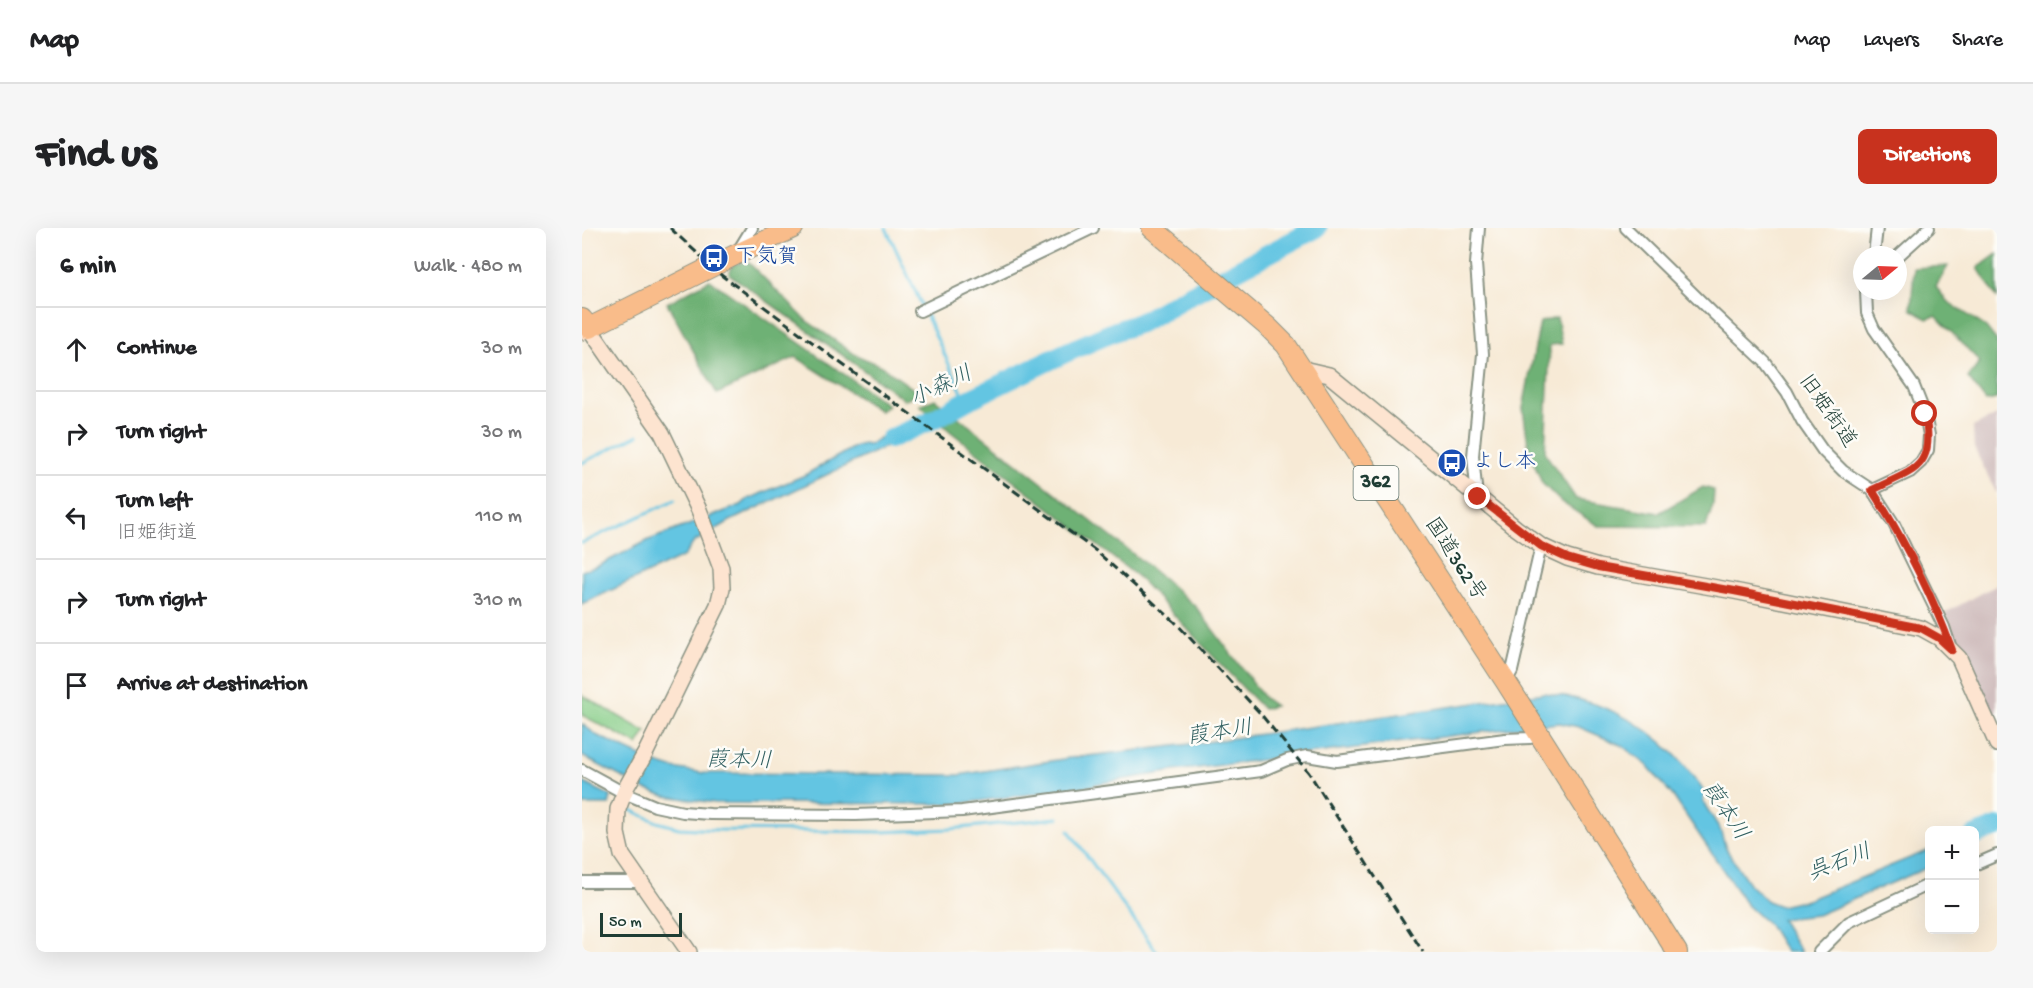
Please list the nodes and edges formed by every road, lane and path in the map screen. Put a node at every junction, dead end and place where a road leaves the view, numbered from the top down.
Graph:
1 (752, 228) edge
2 (793, 228) edge
3 (1093, 228) edge
4 (1479, 228) edge
5 (1626, 228) edge
6 (1877, 228) edge
7 (1929, 228) edge
8 (1163, 232) edge
9 (1875, 246) edge
10 (1907, 248) edge
11 (735, 255) junction
12 (1866, 300) edge
13 (924, 309) dead end
14 (584, 326) edge
15 (1303, 369) junction
16 (1872, 490) junction
17 (1478, 497) junction
18 (1541, 546) junction
19 (1952, 650) junction
20 (1508, 686) junction
21 (1537, 734) junction
22 (1997, 744) edge
23 (582, 770) edge
24 (626, 790) junction
25 (1997, 855) edge
26 (1979, 863) edge
27 (582, 882) edge
28 (640, 882) junction
29 (1925, 886) edge
30 (689, 952) edge
31 (1677, 952) edge
32 (1819, 952) edge

1 - 11 street
2 - 11 highway
3 - 13 street
4 - 17 street
5 - 16 street, 旧姫街道
6 - 9 street
7 - 10 street
8 - 15 highway, 国道362号 / 362
11 - 14 highway
12 - 16 street
14 - 24 street
15 - 17 street
15 - 20 highway, 国道362号 / 362
16 - 19 street, 旧姫街道
17 - 18 street
18 - 19 street
18 - 20 street
19 - 22 street, 旧姫街道
20 - 21 highway, 国道362号 / 362
21 - 24 street
21 - 31 highway, 国道362号 / 362
23 - 24 street
24 - 28 street
25 - 26 street
27 - 28 street
28 - 30 street
29 - 32 street

